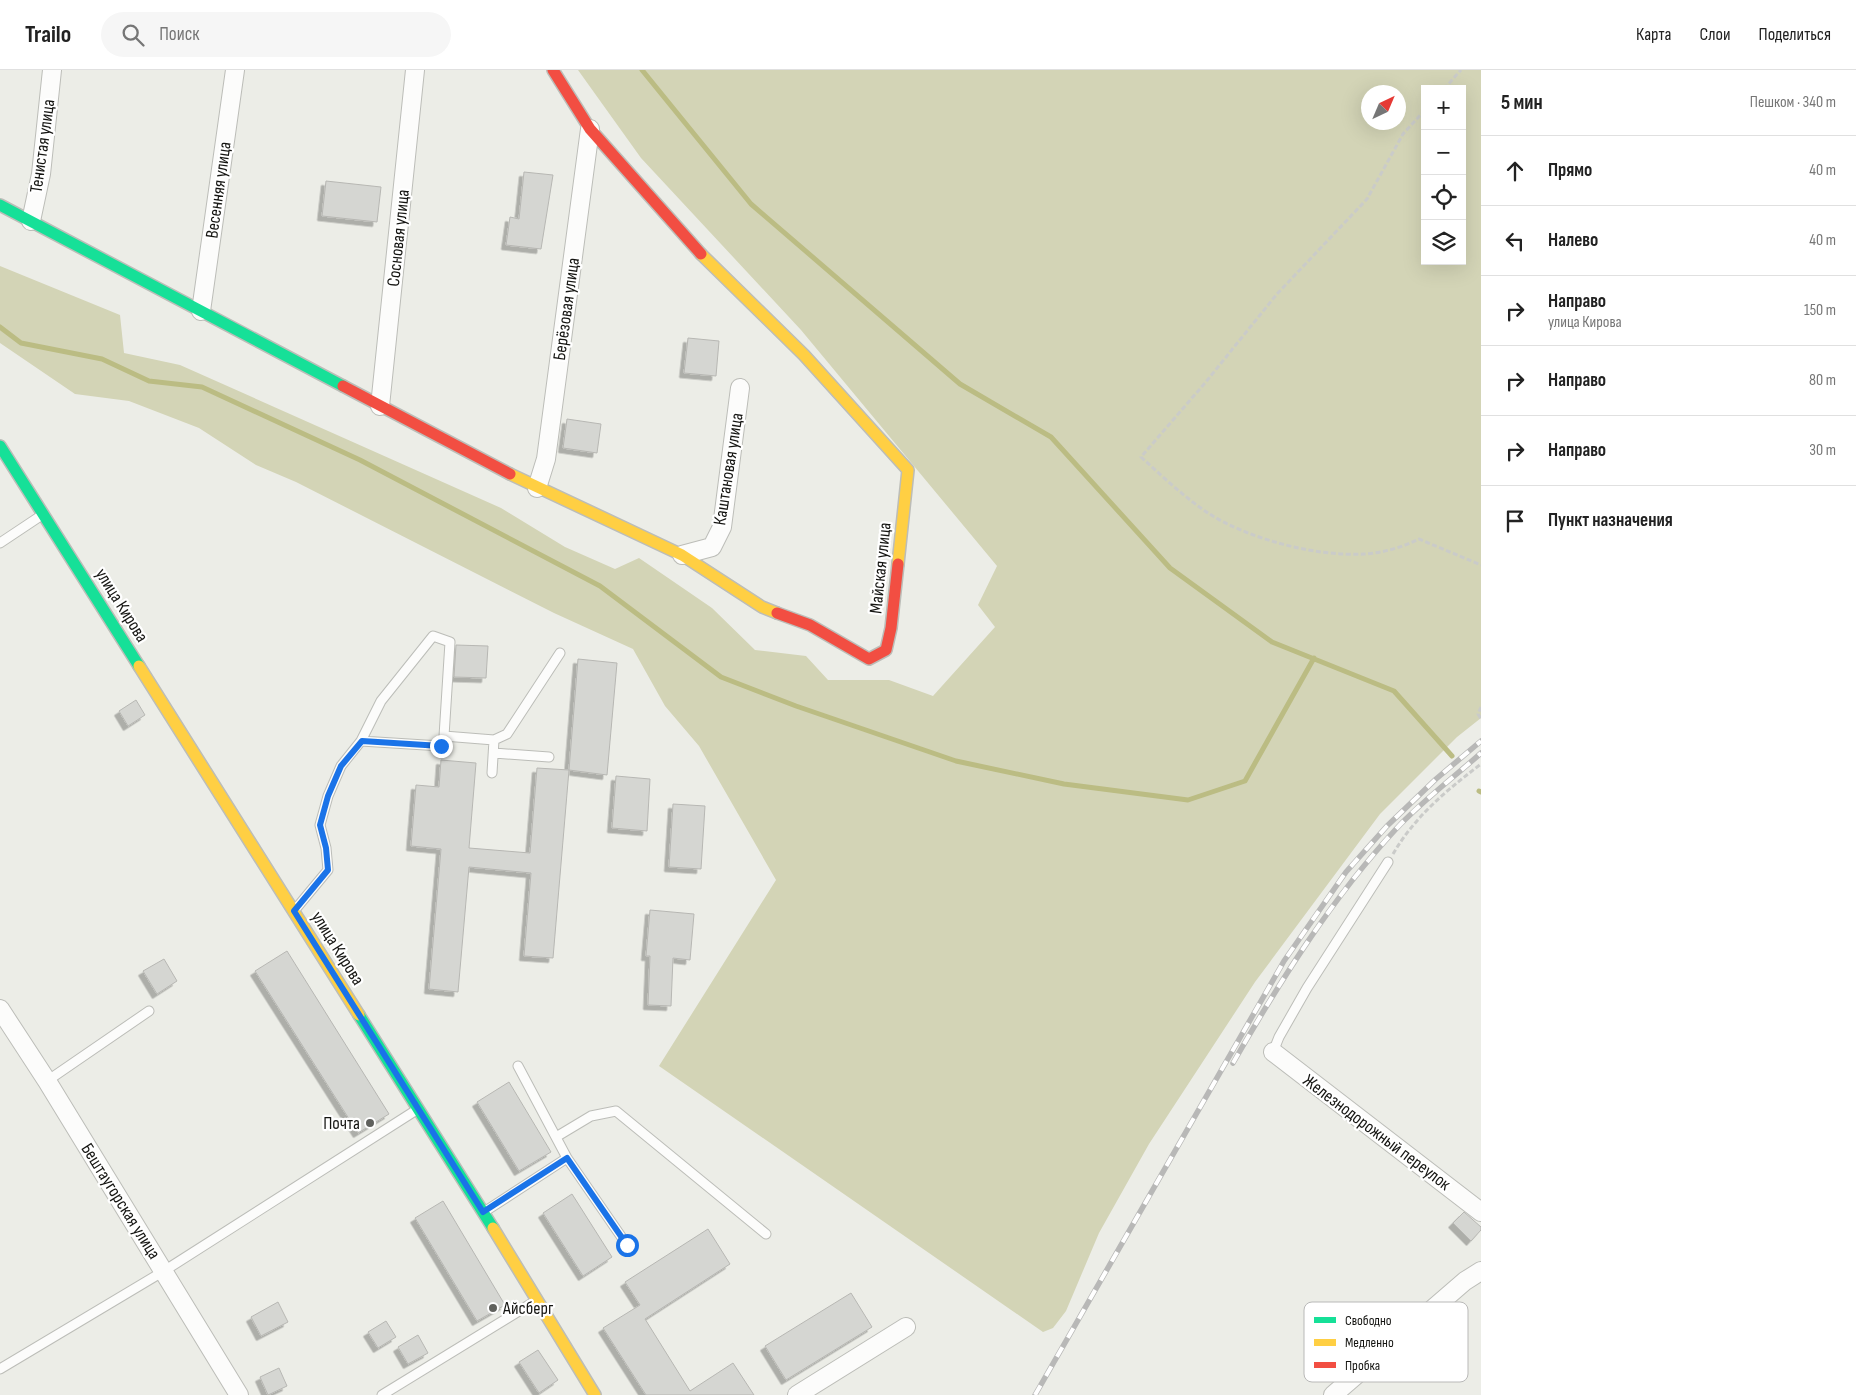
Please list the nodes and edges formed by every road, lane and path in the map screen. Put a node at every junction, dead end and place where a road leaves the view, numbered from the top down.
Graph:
1 (52, 70) edge
2 (235, 70) edge
3 (415, 70) edge
4 (554, 70) edge
5 (1461, 70) edge
6 (1448, 85) edge
7 (1421, 114) edge
8 (590, 128) junction
9 (0, 205) edge
10 (31, 221) junction
11 (201, 311) junction
12 (740, 388) dead end
13 (380, 406) junction
14 (0, 446) edge
15 (537, 488) junction
16 (44, 514) junction
17 (0, 542) edge
18 (682, 555) junction
19 (1481, 565) edge
20 (560, 652) dead end
21 (1481, 707) edge
22 (1481, 719) edge
23 (444, 736) junction
24 (494, 740) junction
25 (362, 741) junction
26 (494, 753) junction
27 (549, 757) dead end
28 (1481, 764) edge
29 (492, 773) dead end
30 (1388, 862) joint
31 (294, 911) junction
32 (0, 1009) edge
33 (149, 1011) dead end
34 (1273, 1052) joint
35 (518, 1066) dead end
36 (47, 1081) junction
37 (418, 1109) junction
38 (556, 1137) junction
39 (567, 1158) junction
40 (483, 1212) junction
41 (1481, 1212) edge
42 (766, 1234) dead end
43 (627, 1245) dead end
44 (164, 1271) junction
45 (1481, 1271) edge
46 (538, 1299) junction
47 (1441, 1302) edge
48 (906, 1327) dead end
49 (0, 1369) edge
50 (1349, 1382) edge
51 (239, 1395) edge
52 (382, 1395) edge
53 (595, 1395) edge
54 (797, 1395) edge
55 (1334, 1395) edge

1 - 10 street, Тенистая улица
2 - 11 street, Весенняя улица
3 - 13 street, Сосновая улица
4 - 8 street
5 - 6 path
7 - 19 path
8 - 15 street, Берёзовая улица
8 - 18 street, Майская улица
9 - 10 street
10 - 11 street
11 - 13 street
12 - 18 street, Каштановая улица
13 - 15 street
14 - 16 street, улица Кирова
15 - 18 street
16 - 17 lane
16 - 31 street, улица Кирова
20 - 24 lane
21 - 22 path
23 - 24 lane
23 - 25 lane
23 - 25 lane
24 - 26 lane
25 - 31 lane
26 - 27 lane
26 - 29 lane
28 - 30 path
30 - 34 lane
31 - 37 street, улица Кирова
32 - 36 street, Бештаугорская улица
33 - 36 lane
34 - 41 street, Железнодорожный переулок
35 - 38 lane
36 - 44 street, Бештаугорская улица
37 - 40 street, улица Кирова
37 - 44 lane
38 - 39 lane
38 - 42 lane
39 - 40 lane
39 - 43 lane
40 - 46 street, улица Кирова
44 - 49 lane
44 - 51 street, Бештаугорская улица
45 - 47 street
46 - 52 lane
46 - 53 street, улица Кирова
48 - 54 street
50 - 55 street

